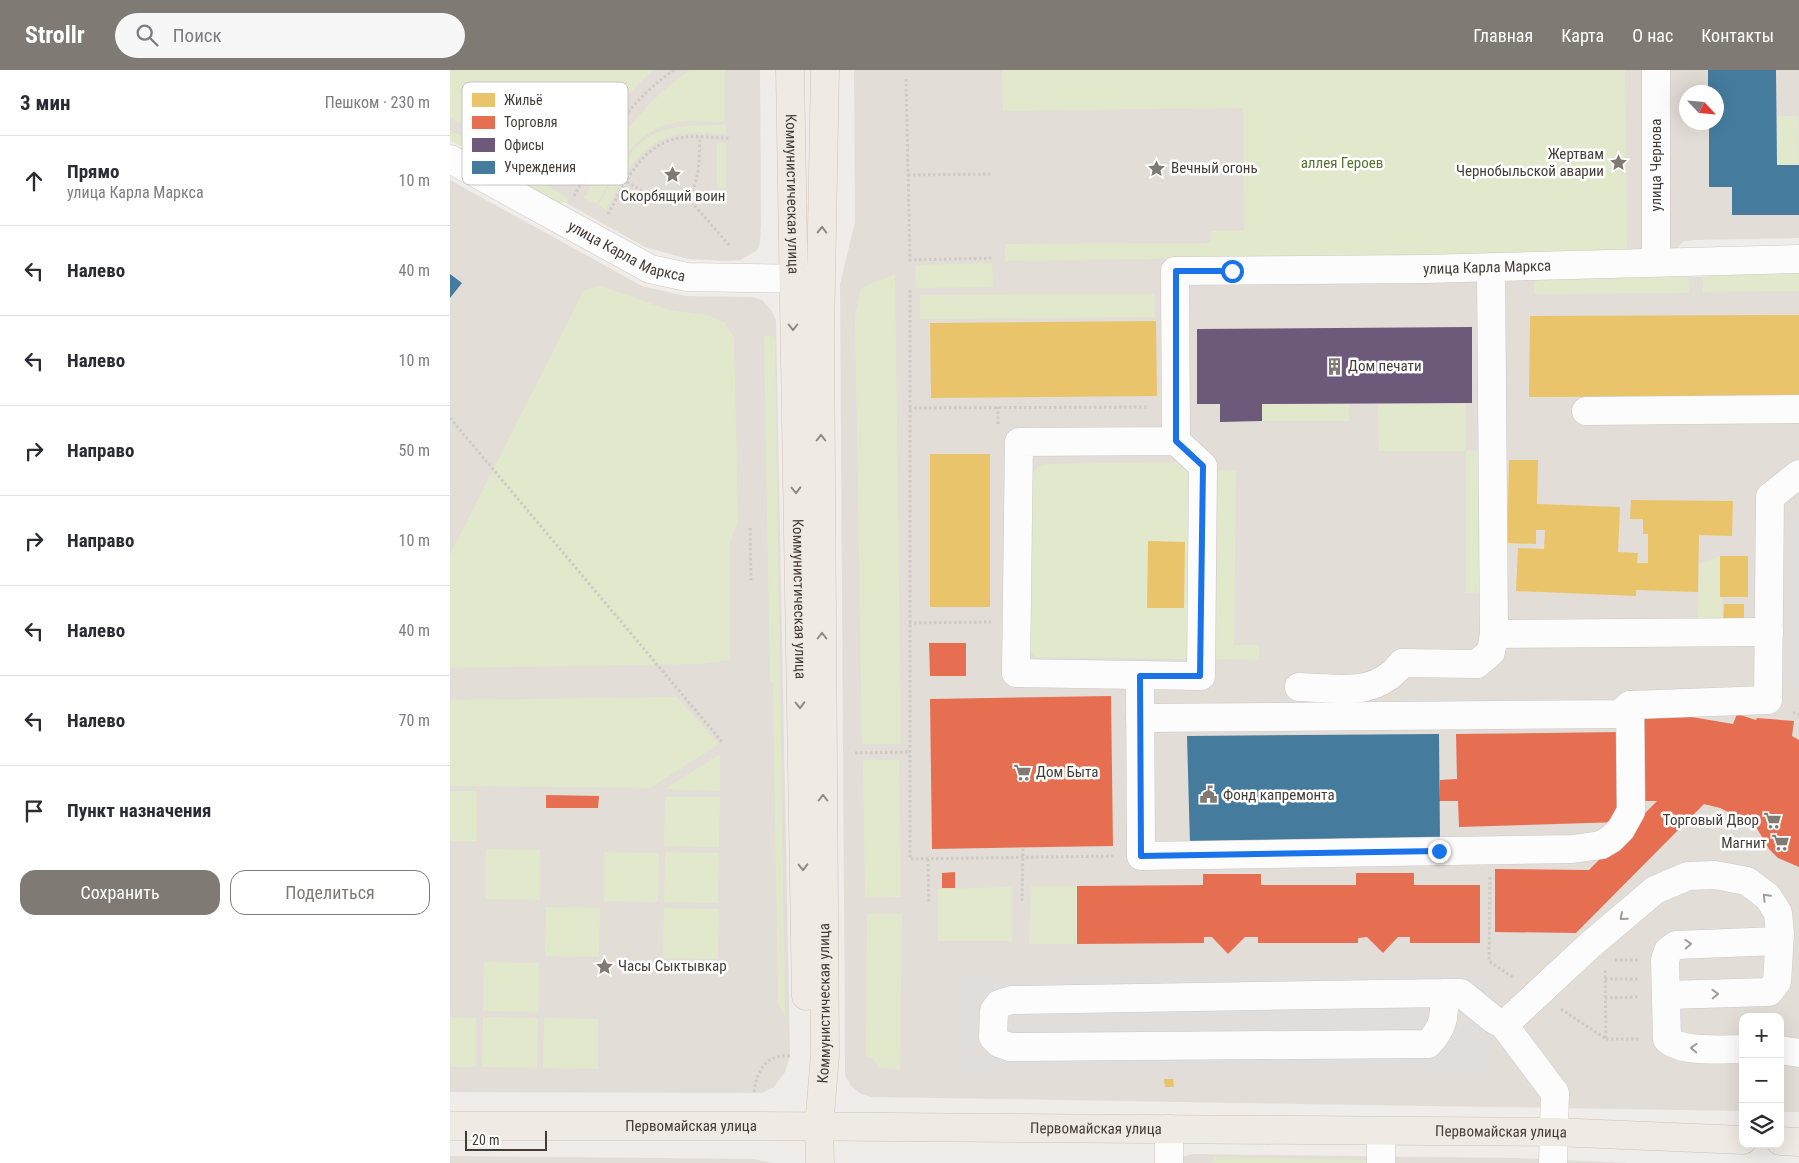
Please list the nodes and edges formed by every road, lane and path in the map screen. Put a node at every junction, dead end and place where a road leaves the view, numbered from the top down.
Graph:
1 (674, 70) edge
2 (790, 70) edge
3 (826, 70) edge
4 (1656, 70) edge
5 (906, 79) dead end
6 (628, 113) edge
7 (700, 137) junction
8 (729, 138) dead end
9 (450, 159) edge
10 (462, 166) edge
11 (992, 174) dead end
12 (908, 175) junction
13 (628, 180) edge
14 (628, 182) edge
15 (497, 185) edge
16 (579, 185) edge
17 (625, 185) edge
18 (573, 196) dead end
19 (688, 198) junction
20 (608, 214) dead end
21 (730, 246) dead end
22 (993, 258) dead end
23 (1799, 258) edge
24 (1656, 261) junction
25 (1491, 266) junction
26 (793, 279) junction
27 (821, 279) junction
28 (910, 290) dead end
29 (1146, 407) dead end
30 (909, 408) junction
31 (1799, 409) edge
32 (1586, 411) dead end
33 (450, 418) edge
34 (1176, 441) junction
35 (1799, 474) edge
36 (750, 528) dead end
37 (751, 581) dead end
38 (1017, 622) junction
39 (909, 624) junction
40 (1769, 632) junction
41 (1494, 634) junction
42 (1140, 676) junction
43 (1300, 687) dead end
44 (1630, 705) junction
45 (1140, 718) junction
46 (723, 743) dead end
47 (910, 752) junction
48 (855, 753) dead end
49 (1023, 847) dead end
50 (1082, 857) dead end
51 (1023, 858) junction
52 (928, 859) junction
53 (1490, 880) dead end
54 (1022, 901) dead end
55 (929, 904) dead end
56 (1778, 941) junction
57 (1613, 960) dead end
58 (1638, 960) dead end
59 (1489, 961) dead end
60 (1605, 979) dead end
61 (1656, 987) junction
62 (1444, 993) junction
63 (1638, 997) dead end
64 (1605, 998) dead end
65 (1504, 1025) junction
66 (1606, 1039) dead end
67 (1648, 1040) dead end
68 (1739, 1049) edge
69 (1784, 1051) edge
70 (1799, 1053) edge
71 (790, 1056) dead end
72 (754, 1092) dead end
73 (450, 1126) edge
74 (819, 1127) junction
75 (1169, 1129) junction
76 (1381, 1131) junction
77 (1554, 1132) junction
78 (1739, 1140) edge
79 (1784, 1141) edge
80 (1799, 1142) edge
81 (820, 1163) edge
82 (1170, 1163) edge
83 (1381, 1163) edge
84 (1553, 1163) edge

1 - 6 path
2 - 26 main road, Коммунистическая улица
27 -> 3 main road, Коммунистическая улица
4 - 24 street, улица Чернова
5 - 12 path
7 - 8 path
7 - 13 path
7 - 19 path
9 - 10 street, улица Карла Маркса
11 - 12 path
12 - 22 path
14 - 19 path
15 - 26 street, улица Карла Маркса
16 - 18 path
17 - 20 path
19 - 21 path
23 - 24 street, улица Карла Маркса
24 - 25 street, улица Карла Маркса
25 - 34 street, улица Карла Маркса
25 - 41 street
26 - 27 street, улица Карла Маркса
26 -> 74 main road, Коммунистическая улица
74 -> 27 main road, Коммунистическая улица
28 - 30 path
29 - 30 path
30 - 39 path
31 - 32 street
33 - 46 path
34 - 38 street
34 - 42 street
35 - 40 street
36 - 37 path
38 - 39 path
38 - 42 street
39 - 47 path
40 - 41 street
40 - 44 street
41 - 43 street
42 - 45 street
44 - 45 street
44 - 45 street
47 - 48 path
47 - 52 path
49 - 51 path
50 - 51 path
51 - 52 path
51 - 54 path
52 - 55 path
53 - 59 path
61 -> 56 street
61 -> 56 street
56 -> 65 street
57 - 58 path
60 - 61 path
68 -> 61 street
62 - 62 street
62 - 65 street
63 - 64 path
65 - 77 street
66 - 67 path
69 - 70 street
71 - 72 path
73 - 74 main road, Первомайская улица
74 - 75 main road, Первомайская улица
74 - 81 main road, Коммунистическая улица
75 - 76 main road, Первомайская улица
75 - 82 street
76 - 77 main road, Первомайская улица
76 - 83 street
77 - 78 main road, Первомайская улица
77 - 84 street
79 - 80 main road

